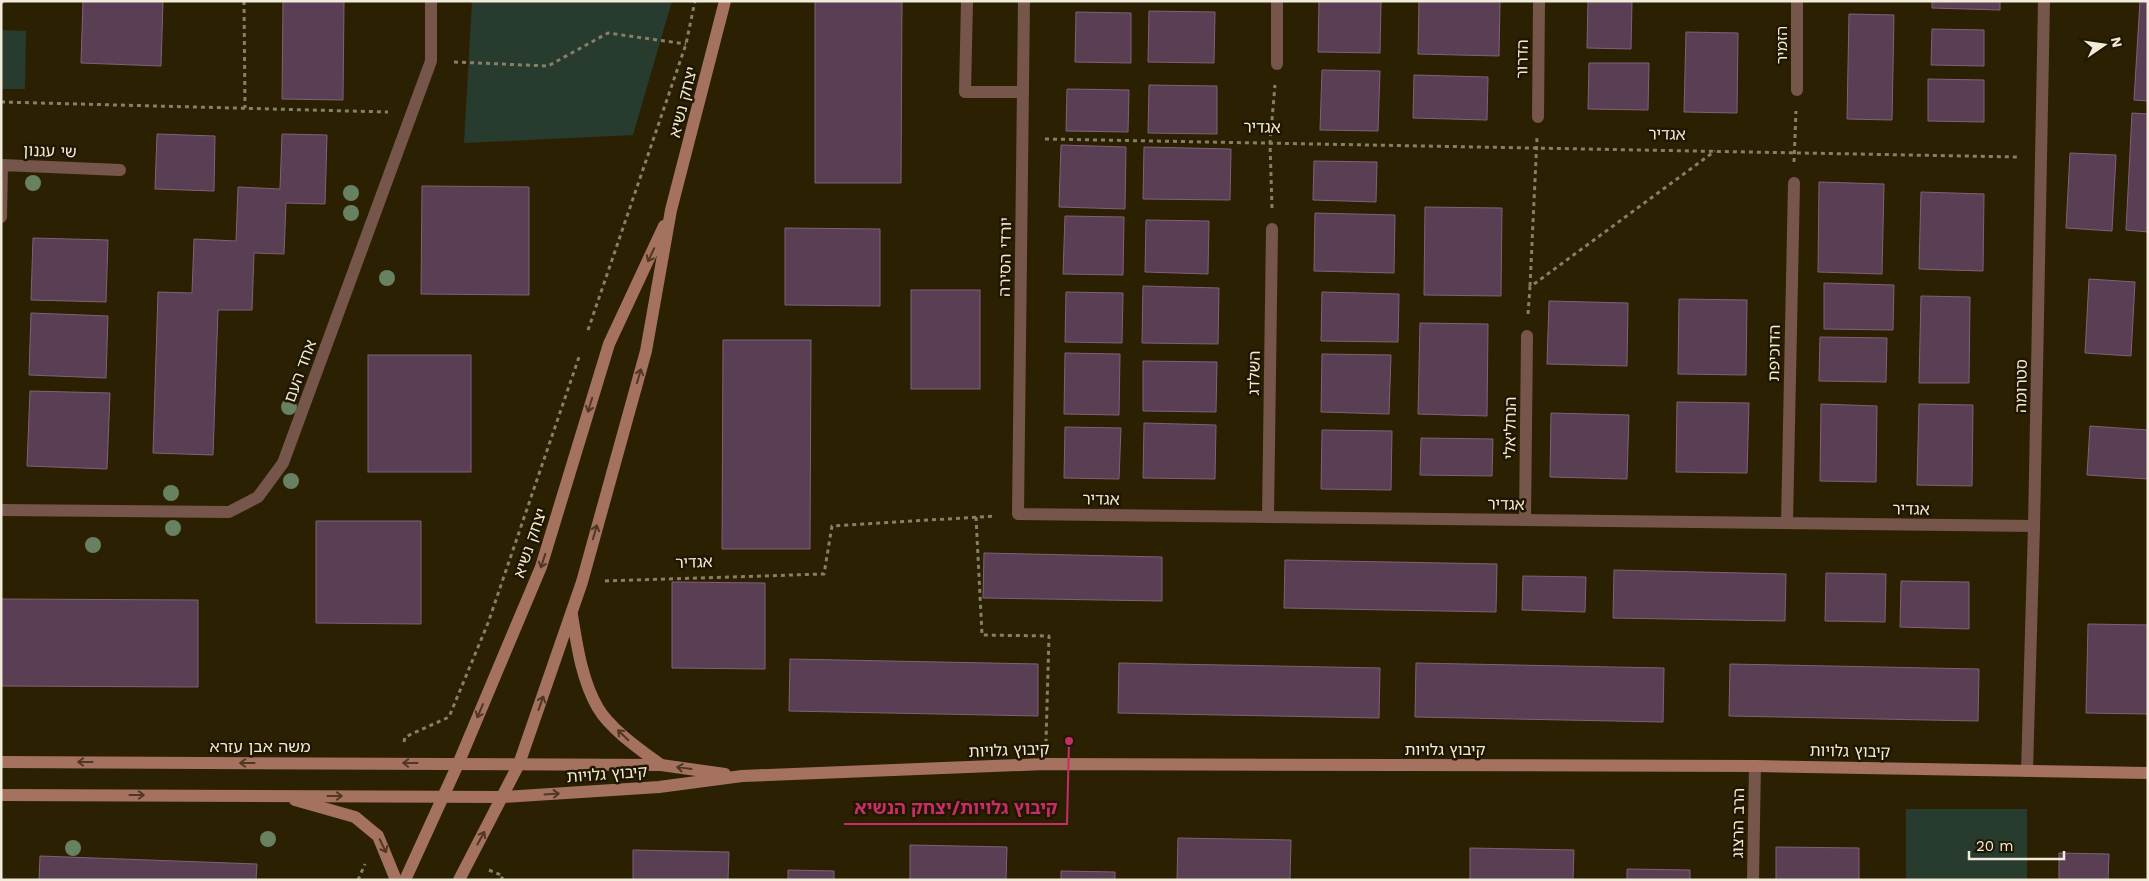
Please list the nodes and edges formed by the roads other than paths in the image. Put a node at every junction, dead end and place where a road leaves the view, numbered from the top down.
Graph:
1 (431, 1) edge
2 (725, 1) edge
3 (967, 1) edge
4 (1024, 1) edge
5 (1277, 1) edge
6 (1540, 1) edge
7 (1797, 1) edge
8 (2044, 1) edge
9 (1277, 64) road end
10 (1796, 90) road end
11 (1023, 92) junction
12 (1538, 117) road end
13 (120, 170) dead end
14 (1794, 183) road end
15 (671, 210) junction
16 (1, 217) edge
17 (1272, 229) road end
18 (1528, 336) road end
19 (1, 510) edge
20 (1018, 514) joint
21 (1268, 517) junction
22 (1525, 520) junction
23 (1786, 523) junction
24 (2034, 526) junction
25 (571, 613) junction
26 (1, 762) edge
27 (458, 764) junction
28 (518, 764) junction
29 (661, 765) junction
30 (1755, 766) junction
31 (2027, 771) junction
32 (2148, 773) edge
33 (742, 776) junction
34 (1, 794) edge
35 (280, 796) junction
36 (503, 797) junction
37 (442, 798) junction
38 (396, 880) edge
39 (405, 880) edge
40 (459, 880) edge
41 (1753, 880) edge

1 - 19 street, אחד העם
2 - 15 street, יצחק נשיא
3 - 11 street
4 - 11 street, יורדי הסירה
5 - 9 street
6 - 12 street, הדרור
7 - 10 street, הזמיר
8 - 24 street, סטרומה
11 - 20 street, יורדי הסירה
13 - 16 street, שי עגנון
14 - 23 street, הדוכיפת
25 -> 15 street, יצחק נשיא
15 -> 27 street, יצחק נשיא
17 - 21 street, השלדג
18 - 22 street, הנחליאלי
20 - 21 street, אגדיר
21 - 22 street, אגדיר
22 - 23 street, אגדיר
23 - 24 street, אגדיר
24 - 31 street, סטרומה
28 -> 25 street, יצחק נשיא
29 -> 25 street
27 -> 26 street, משה אבן עזרא
27 - 28 street, משה אבן עזרא
27 - 37 street, יצחק נשיא
28 - 29 street, קיבוץ גלויות
28 - 36 street, יצחק נשיא
33 -> 29 street, קיבוץ גלויות
30 - 31 street, קיבוץ גלויות
30 - 33 street, קיבוץ גלויות
30 - 41 street, הרב הרצוג
31 - 32 street, קיבוץ גלויות
36 -> 33 street, קיבוץ גלויות
34 -> 35 street
35 -> 37 street
35 -> 38 street
36 - 37 street
40 -> 36 street, יצחק נשיא
37 - 39 street, יצחק נשיא

